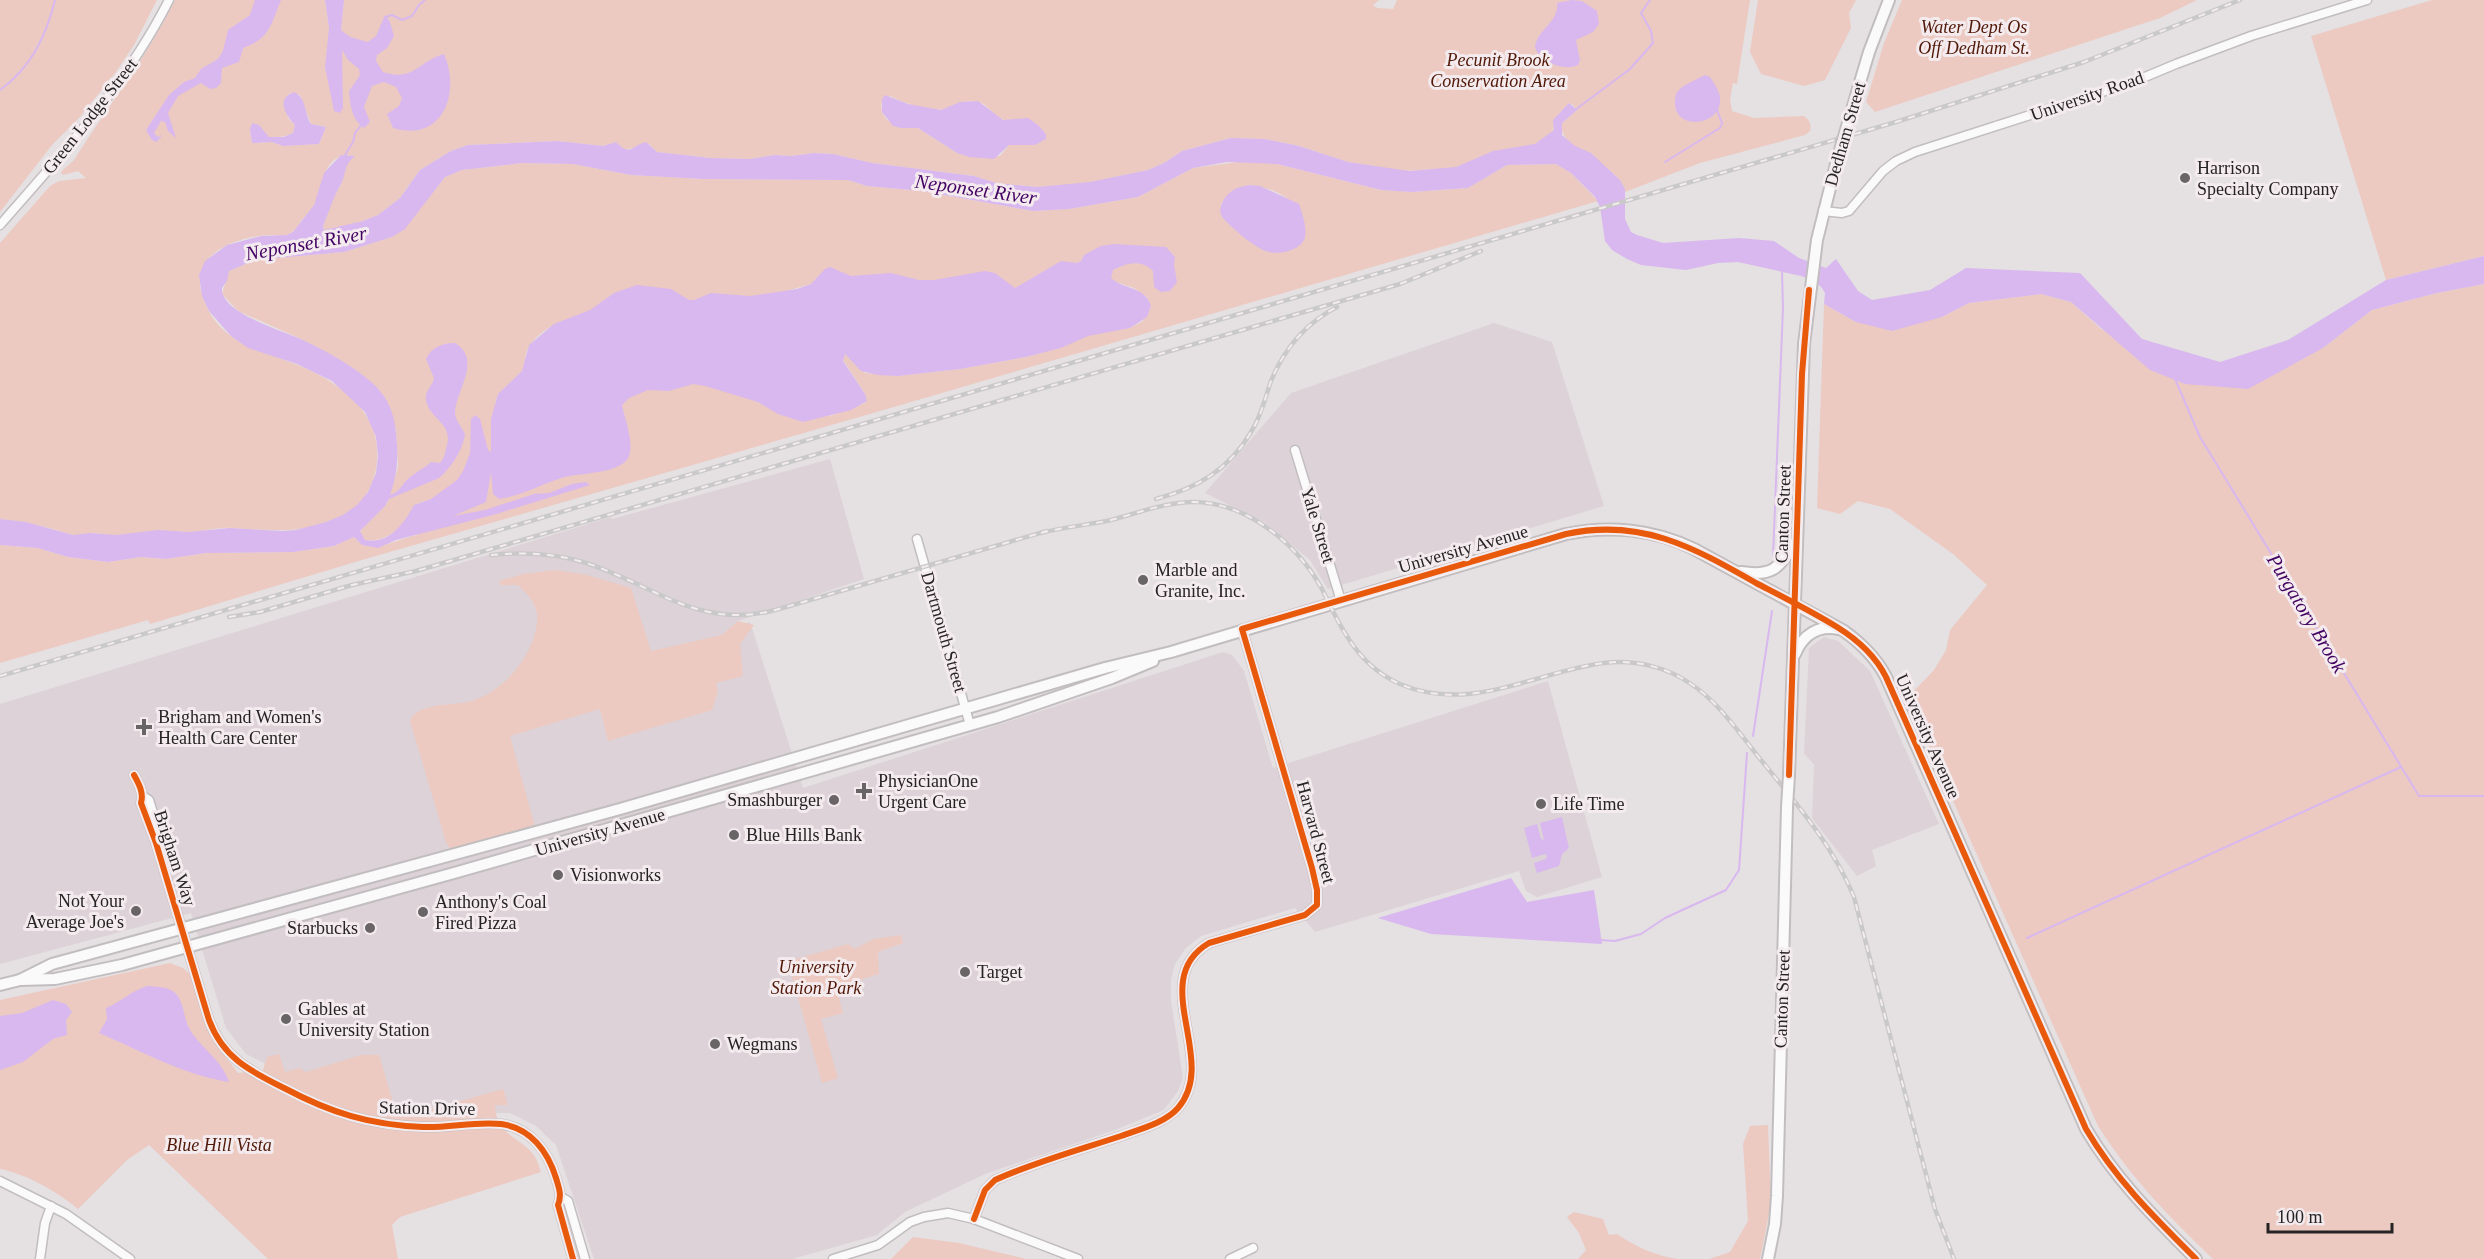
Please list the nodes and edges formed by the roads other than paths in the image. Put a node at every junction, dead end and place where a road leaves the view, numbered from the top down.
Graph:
1 (169, 0) edge
2 (1889, 0) edge
3 (2367, 0) edge
4 (1823, 211) junction
5 (0, 225) edge
6 (1812, 272) joint
7 (1296, 450) dead end
8 (917, 539) dead end
9 (1797, 540) junction
10 (1734, 570) junction
11 (1341, 601) junction
12 (1796, 604) junction
13 (1242, 630) junction
14 (1844, 631) junction
15 (1171, 652) junction
16 (1794, 657) junction
17 (965, 709) junction
18 (970, 725) junction
19 (134, 775) dead end
20 (183, 930) junction
21 (188, 948) junction
22 (20, 980) junction
23 (0, 985) edge
24 (0, 1181) edge
25 (561, 1197) junction
26 (51, 1206) junction
27 (974, 1219) junction
28 (1252, 1248) dead end
29 (40, 1259) edge
30 (130, 1259) edge
31 (573, 1259) edge
32 (585, 1259) edge
33 (833, 1259) edge
34 (1078, 1259) edge
35 (1230, 1259) edge
36 (1768, 1259) edge
37 (2196, 1259) edge

1 - 5 street, Green Lodge Street
2 - 4 main road, Dedham Street, bridge
3 - 4 street, University Road
4 - 6 main road, Dedham Street
6 - 9 main road, Canton Street
7 - 11 street, Yale Street
8 - 17 street, Dartmouth Street
9 - 10 main road
9 - 12 main road, Canton Street
10 - 11 main road, University Avenue
10 - 12 main road, University Avenue
11 - 13 main road, University Avenue
12 - 14 main road, University Avenue
12 - 16 main road, Canton Street
13 - 15 main road, University Avenue
13 - 27 street, Harvard Street
14 - 16 main road
14 - 37 main road, University Avenue
15 - 17 main road, University Avenue
15 - 18 main road, University Avenue
16 - 36 main road, Canton Street, bridge
17 - 18 street, Dartmouth Street
17 - 20 main road, University Avenue
18 - 21 main road, University Avenue
19 - 20 street, Brigham Way
20 - 21 street, Station Drive
20 - 22 main road, University Avenue
21 - 22 main road, University Avenue
21 - 25 street, Station Drive
22 - 23 main road, University Avenue
24 - 26 street
25 - 31 street, Station Drive
25 - 32 street, Station Drive
26 - 29 street
26 - 30 street
27 - 33 street
27 - 34 street
28 - 35 street

